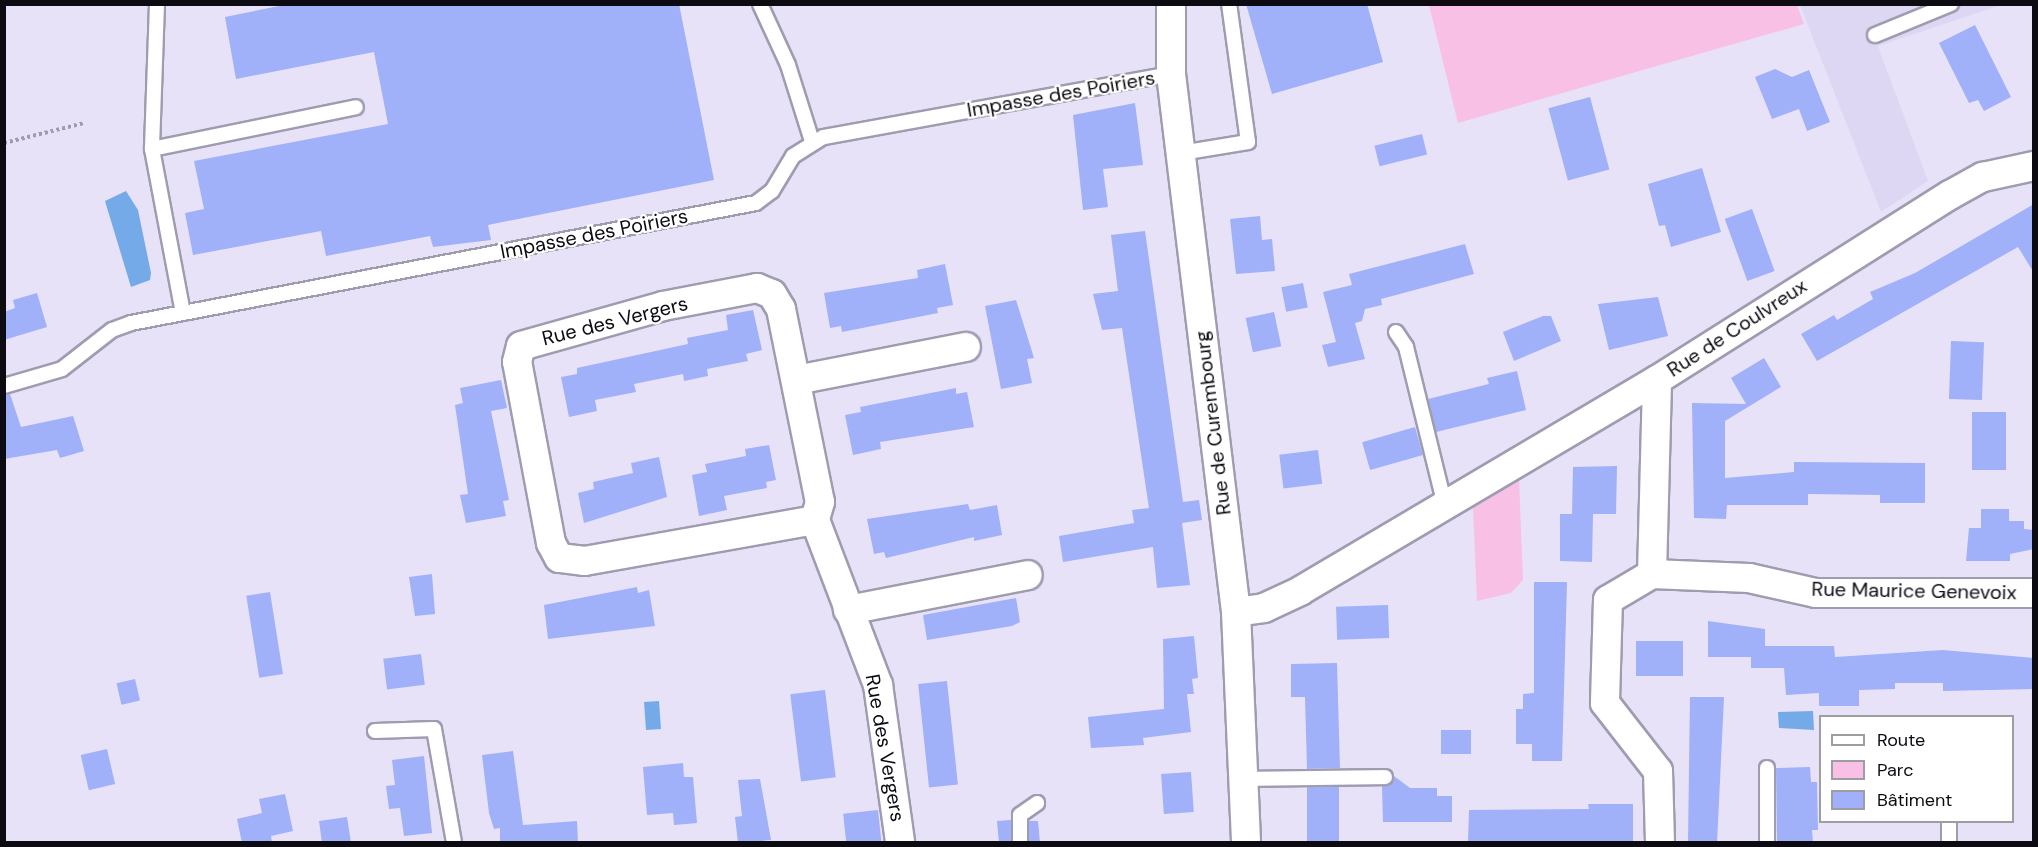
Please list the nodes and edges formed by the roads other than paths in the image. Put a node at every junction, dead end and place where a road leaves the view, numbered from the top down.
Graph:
1 (157, 4) edge
2 (760, 4) edge
3 (1171, 4) edge
4 (1229, 4) edge
5 (1951, 4) edge
6 (1875, 34) dead end
7 (1171, 74) junction
8 (356, 107) dead end
9 (812, 141) junction
10 (152, 149) junction
11 (1181, 153) junction
12 (2034, 166) edge
13 (183, 313) junction
14 (1396, 332) dead end
15 (966, 347) dead end
16 (796, 380) junction
17 (1658, 380) junction
18 (4, 386) edge
19 (1444, 502) junction
20 (814, 520) junction
21 (1652, 574) junction
22 (1028, 575) dead end
23 (2034, 593) edge
24 (848, 610) junction
25 (1236, 612) junction
26 (375, 731) dead end
27 (1767, 768) dead end
28 (1385, 777) dead end
29 (1245, 779) junction
30 (1037, 803) dead end
31 (1949, 823) edge
32 (454, 843) edge
33 (900, 843) edge
34 (1020, 843) edge
35 (1246, 843) edge
36 (1660, 843) edge
37 (1767, 843) edge
38 (1948, 843) edge

1 - 10 lane
2 - 9 lane
3 - 7 street, Rue de Curembourg
4 - 11 lane
5 - 6 lane
7 - 9 lane, Impasse des Poiriers
7 - 11 street, Rue de Curembourg
8 - 10 lane
9 - 13 lane, Impasse des Poiriers
10 - 13 lane
11 - 25 street, Rue de Curembourg
12 - 17 street, Rue de Coulvreux
13 - 18 lane, Impasse des Poiriers
14 - 19 lane
15 - 16 street
16 - 20 street, Rue des Vergers
16 - 20 street, Rue des Vergers
17 - 19 street, Rue de Coulvreux
17 - 21 street
19 - 25 street, Rue de Coulvreux
20 - 24 street, Rue des Vergers
21 - 23 street, Rue Maurice Genevoix
21 - 36 street
22 - 24 street
24 - 33 street, Rue des Vergers
25 - 29 street, Rue de Curembourg
26 - 32 lane
27 - 37 lane
28 - 29 lane
29 - 35 street, Rue de Curembourg
30 - 34 lane
31 - 38 lane

